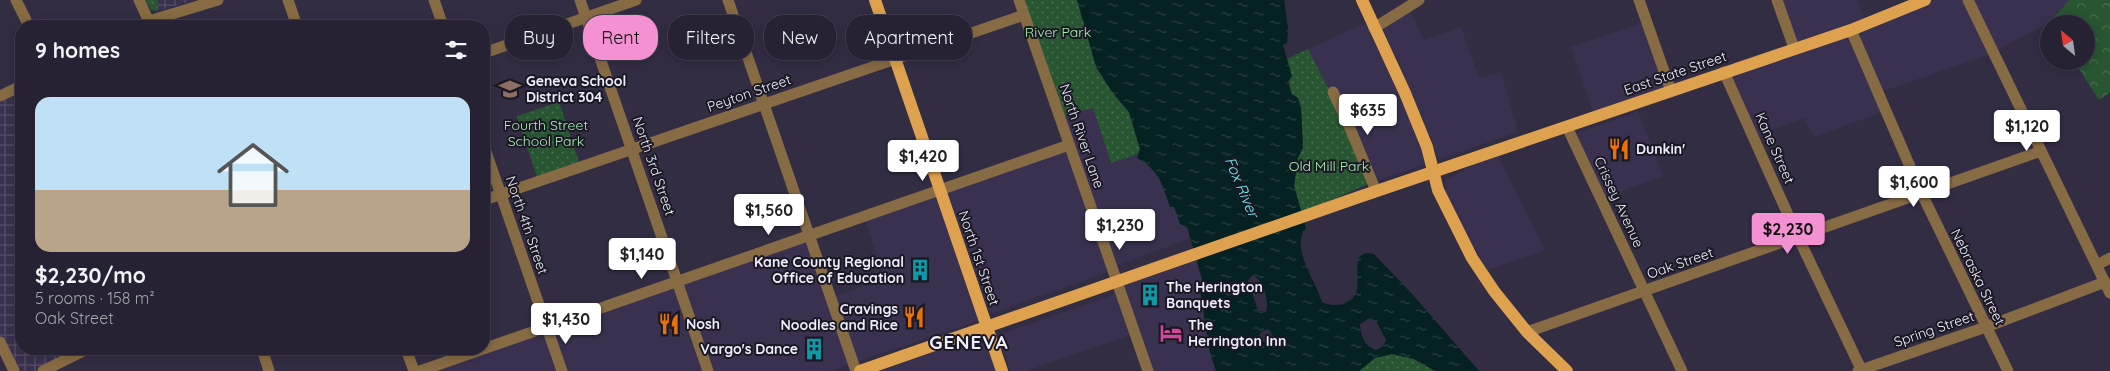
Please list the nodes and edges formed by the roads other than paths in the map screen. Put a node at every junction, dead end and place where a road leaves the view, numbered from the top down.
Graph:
1 (16, 0) edge
2 (139, 0) edge
3 (218, 0) edge
4 (288, 0) edge
5 (434, 0) edge
6 (580, 0) edge
7 (636, 0) edge
8 (728, 0) edge
9 (874, 0) edge
10 (1018, 0) edge
11 (1362, 0) edge
12 (1418, 0) edge
13 (1640, 0) edge
14 (1778, 0) edge
15 (1968, 0) edge
16 (1920, 1) edge
17 (585, 15) edge
18 (594, 15) edge
19 (879, 15) edge
20 (1024, 15) junction
21 (583, 19) edge
22 (26, 20) edge
23 (145, 20) edge
24 (160, 20) edge
25 (295, 20) edge
26 (441, 20) edge
27 (1374, 28) junction
28 (1851, 30) junction
29 (972, 33) edge
30 (1794, 48) junction
31 (490, 51) edge
32 (601, 60) edge
33 (889, 60) edge
34 (896, 60) edge
35 (1724, 72) junction
36 (15, 89) edge
37 (1671, 91) junction
38 (1333, 92) dead end
39 (0, 96) edge
40 (764, 103) junction
41 (1567, 127) junction
42 (1069, 145) junction
43 (632, 149) junction
44 (2040, 151) junction
45 (490, 164) edge
46 (1434, 172) junction
47 (940, 190) junction
48 (1376, 191) junction
49 (1921, 192) junction
50 (500, 194) junction
51 (490, 198) edge
52 (810, 236) junction
53 (1798, 237) junction
54 (2110, 258) edge
55 (2097, 265) junction
56 (678, 281) junction
57 (1117, 282) junction
58 (2105, 282) junction
59 (1644, 291) junction
60 (2110, 293) edge
61 (1986, 327) junction
62 (546, 328) junction
63 (987, 328) junction
64 (1527, 332) junction
65 (0, 342) edge
66 (490, 347) edge
67 (75, 355) edge
68 (264, 355) edge
69 (408, 355) edge
70 (467, 355) edge
71 (14, 371) edge
72 (43, 371) edge
73 (269, 371) edge
74 (414, 371) edge
75 (420, 371) edge
76 (562, 371) edge
77 (708, 371) edge
78 (858, 371) edge
79 (1002, 371) edge
80 (1148, 371) edge
81 (1567, 371) edge
82 (1682, 371) edge
83 (1860, 371) edge
84 (2008, 371) edge

1 - 22 street
2 - 23 street
3 - 24 street
4 - 25 street
5 - 26 street
6 - 17 street, North 3rd Street
7 - 18 street
8 - 40 street
9 - 19 main road, North 1st Street
10 - 20 street, North River Lane
11 - 27 main road
12 - 27 street
13 - 37 street
14 - 30 street
15 - 44 street
16 - 28 main road, East State Street
20 - 29 street, Peyton Street
20 - 42 street, North River Lane
21 - 31 street
27 - 46 main road
28 - 30 main road, East State Street
28 - 49 street, Nebraska Street
30 - 35 main road, East State Street
32 - 43 street, North 3rd Street
33 - 40 street, Peyton Street
34 - 47 main road, North 1st Street
35 - 37 main road, East State Street
35 - 53 street, Kane Street
36 - 39 street
37 - 41 main road, East State Street
38 - 48 street
40 - 43 street, Peyton Street
40 - 52 street
41 - 46 main road, East State Street
41 - 59 street, Crissey Avenue
42 - 47 street
42 - 57 street, North River Lane
43 - 50 street, Peyton Street
43 - 56 street, North 3rd Street
44 - 49 street, Oak Street
44 - 55 street
45 - 50 street, North 4th Street
46 - 48 main road, East State Street
46 - 64 main road
47 - 52 street
47 - 63 main road, North 1st Street
48 - 57 main road, East State Street
49 - 53 street, Oak Street
49 - 61 street, Nebraska Street
50 - 51 street, Peyton Street
50 - 62 street, North 4th Street
52 - 56 street
52 - 78 street
53 - 59 street, Oak Street
53 - 83 street, Kane Street
54 - 55 street
55 - 58 street
56 - 62 street
56 - 77 street, North 3rd Street
57 - 63 main road, East State Street
57 - 80 street, North River Lane
58 - 60 street
58 - 61 street, Spring Street
59 - 64 street, Oak Street
59 - 82 street, Crissey Avenue
61 - 83 street, Spring Street
61 - 84 street, Nebraska Street
62 - 66 street
62 - 76 street, North 4th Street
63 - 78 main road, East State Street
63 - 79 main road, North 1st Street
64 - 81 main road
65 - 71 street
67 - 72 street
68 - 73 street
69 - 74 street
70 - 75 street

